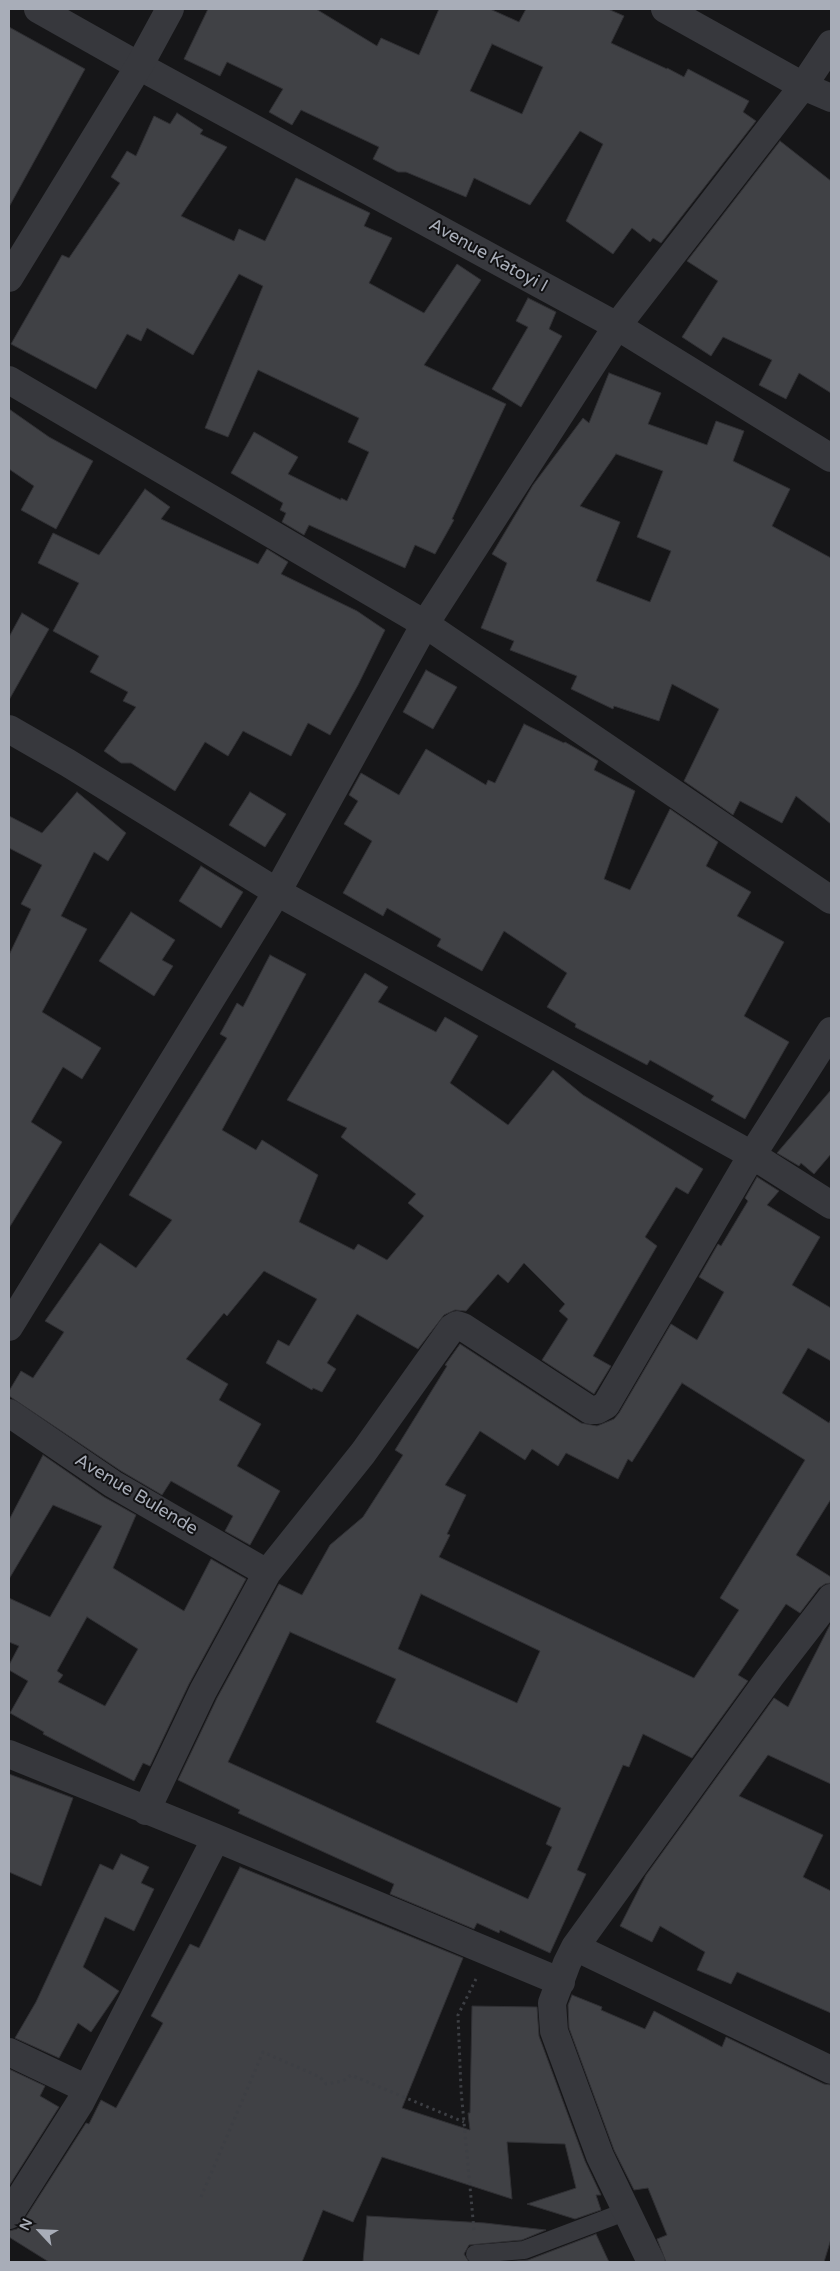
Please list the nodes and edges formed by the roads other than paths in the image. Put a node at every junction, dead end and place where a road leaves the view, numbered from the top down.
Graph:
1 (38, 9) edge
2 (170, 9) edge
3 (665, 9) edge
4 (831, 44) edge
5 (139, 66) junction
6 (803, 86) junction
7 (831, 98) edge
8 (9, 278) edge
9 (616, 326) junction
10 (9, 380) edge
11 (831, 458) edge
12 (425, 624) junction
13 (9, 729) edge
14 (277, 892) junction
15 (831, 900) edge
16 (831, 1031) edge
17 (752, 1155) junction
18 (831, 1205) edge
19 (9, 1327) edge
20 (9, 1413) edge
21 (267, 1573) junction
22 (831, 1598) edge
23 (9, 1754) edge
24 (146, 1811) junction
25 (216, 1838) junction
26 (576, 1947) junction
27 (561, 1982) junction
28 (9, 2052) edge
29 (831, 2070) edge
30 (87, 2089) junction
31 (627, 2211) junction
32 (9, 2215) edge
33 (475, 2254) road end
34 (651, 2262) edge

1 - 5 street, Avenue Katoyi I
2 - 5 street
3 - 6 street
4 - 6 street
5 - 8 street
5 - 9 street, Avenue Katoyi I
6 - 7 street
6 - 9 street
9 - 11 street, Avenue Katoyi I
9 - 12 street
10 - 12 street
12 - 14 street
12 - 15 street
13 - 14 street
14 - 17 street
14 - 19 street
16 - 17 street
17 - 18 street
17 - 21 street
20 - 21 street, Avenue Bulende
21 - 24 street
22 - 26 street
23 - 24 street
24 - 25 street
25 - 27 street
25 - 30 street
26 - 27 street
26 - 29 street
27 - 31 street
28 - 30 street
30 - 32 street
31 - 33 lane
31 - 34 street

